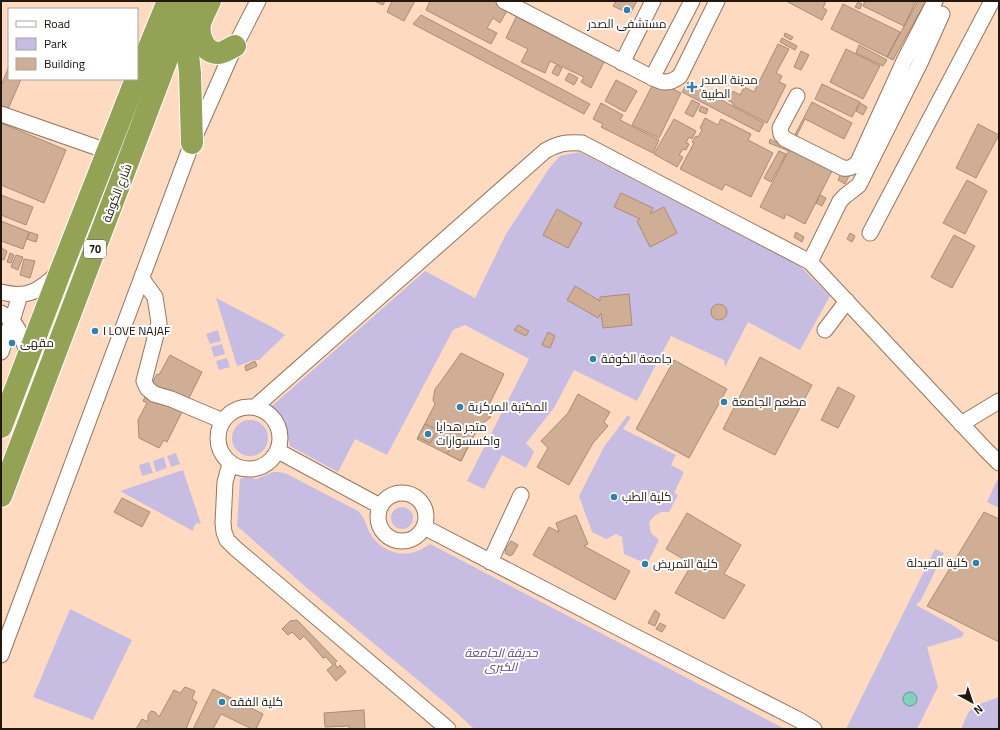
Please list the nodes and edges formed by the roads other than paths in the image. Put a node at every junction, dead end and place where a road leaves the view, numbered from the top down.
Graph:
1 (210, 1) edge
2 (258, 1) edge
3 (504, 1) edge
4 (653, 1) edge
5 (692, 1) edge
6 (717, 1) edge
7 (935, 1) edge
8 (992, 1) edge
9 (180, 5) edge
10 (942, 14) dead end
11 (235, 46) junction
12 (622, 63) junction
13 (138, 76) edge
14 (652, 78) junction
15 (136, 80) edge
16 (797, 96) dead end
17 (1, 114) edge
18 (192, 143) junction
19 (107, 151) junction
20 (870, 233) dead end
21 (810, 262) junction
22 (61, 270) junction
23 (142, 279) junction
24 (1, 292) edge
25 (20, 295) junction
26 (847, 302) junction
27 (7, 317) edge
28 (825, 330) dead end
29 (1, 352) edge
30 (28, 354) junction
31 (999, 401) edge
32 (255, 407) junction
33 (223, 421) junction
34 (961, 424) junction
35 (1, 427) edge
36 (278, 451) junction
37 (999, 463) edge
38 (230, 464) junction
39 (521, 495) dead end
40 (1, 496) edge
41 (380, 506) junction
42 (424, 527) junction
43 (490, 562) junction
44 (1, 655) edge
45 (448, 729) edge
46 (814, 729) edge

1 - 11 highway
2 - 11 street
3 - 12 street
4 - 12 street
5 - 14 street
6 - 14 street
7 - 16 street
8 - 20 street
9 - 13 highway, شارع الكوفة / 70
9 - 18 highway
9 - 40 highway, شارع الكوفة / 70
10 - 21 street
11 - 18 street
12 - 14 street
15 - 19 highway, شارع الكوفة / 70
17 - 19 street
18 - 23 street
19 - 22 highway, شارع الكوفة / 70
21 - 26 street
21 - 32 street
22 - 25 street
22 - 30 highway, شارع الكوفة / 70
23 - 33 street
23 - 44 street
24 - 25 street
25 - 27 street
26 - 28 street
26 - 34 street
27 - 29 street
27 - 30 street
30 - 35 highway, شارع الكوفة / 70
31 - 34 street
32 - 33 street
32 - 36 street
33 - 38 street
34 - 37 street
36 - 38 street
36 - 41 street
38 - 45 street
39 - 43 street
41 - 42 street
41 - 42 street
42 - 43 street
43 - 46 street

